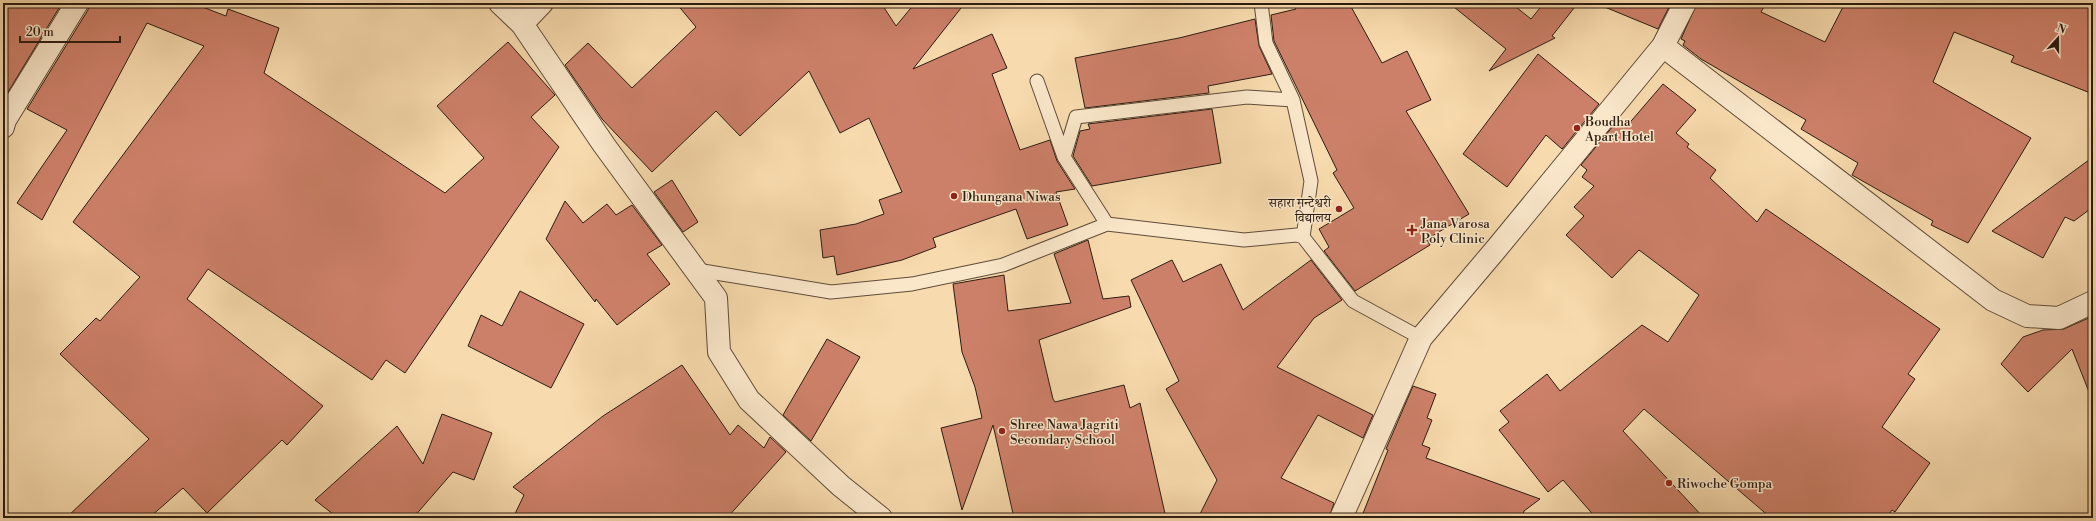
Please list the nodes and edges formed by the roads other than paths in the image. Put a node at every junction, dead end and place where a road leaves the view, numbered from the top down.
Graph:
1 (77, 3) edge
2 (500, 3) edge
3 (542, 3) edge
4 (1261, 3) edge
5 (1685, 3) edge
6 (522, 24) junction
7 (1663, 46) junction
8 (1037, 81) dead end
9 (1293, 100) junction
10 (3, 127) edge
11 (1064, 158) junction
12 (1107, 224) junction
13 (1303, 237) junction
14 (697, 270) junction
15 (2093, 302) edge
16 (1421, 338) junction
17 (881, 518) edge
18 (1341, 518) edge

1 - 10 street
2 - 6 street
3 - 6 street
4 - 9 lane
5 - 7 street
6 - 14 street
7 - 15 street
7 - 16 street
8 - 11 lane
9 - 11 lane
9 - 13 lane
11 - 12 lane
12 - 13 lane
12 - 14 lane
13 - 16 lane
14 - 17 street
16 - 18 street

